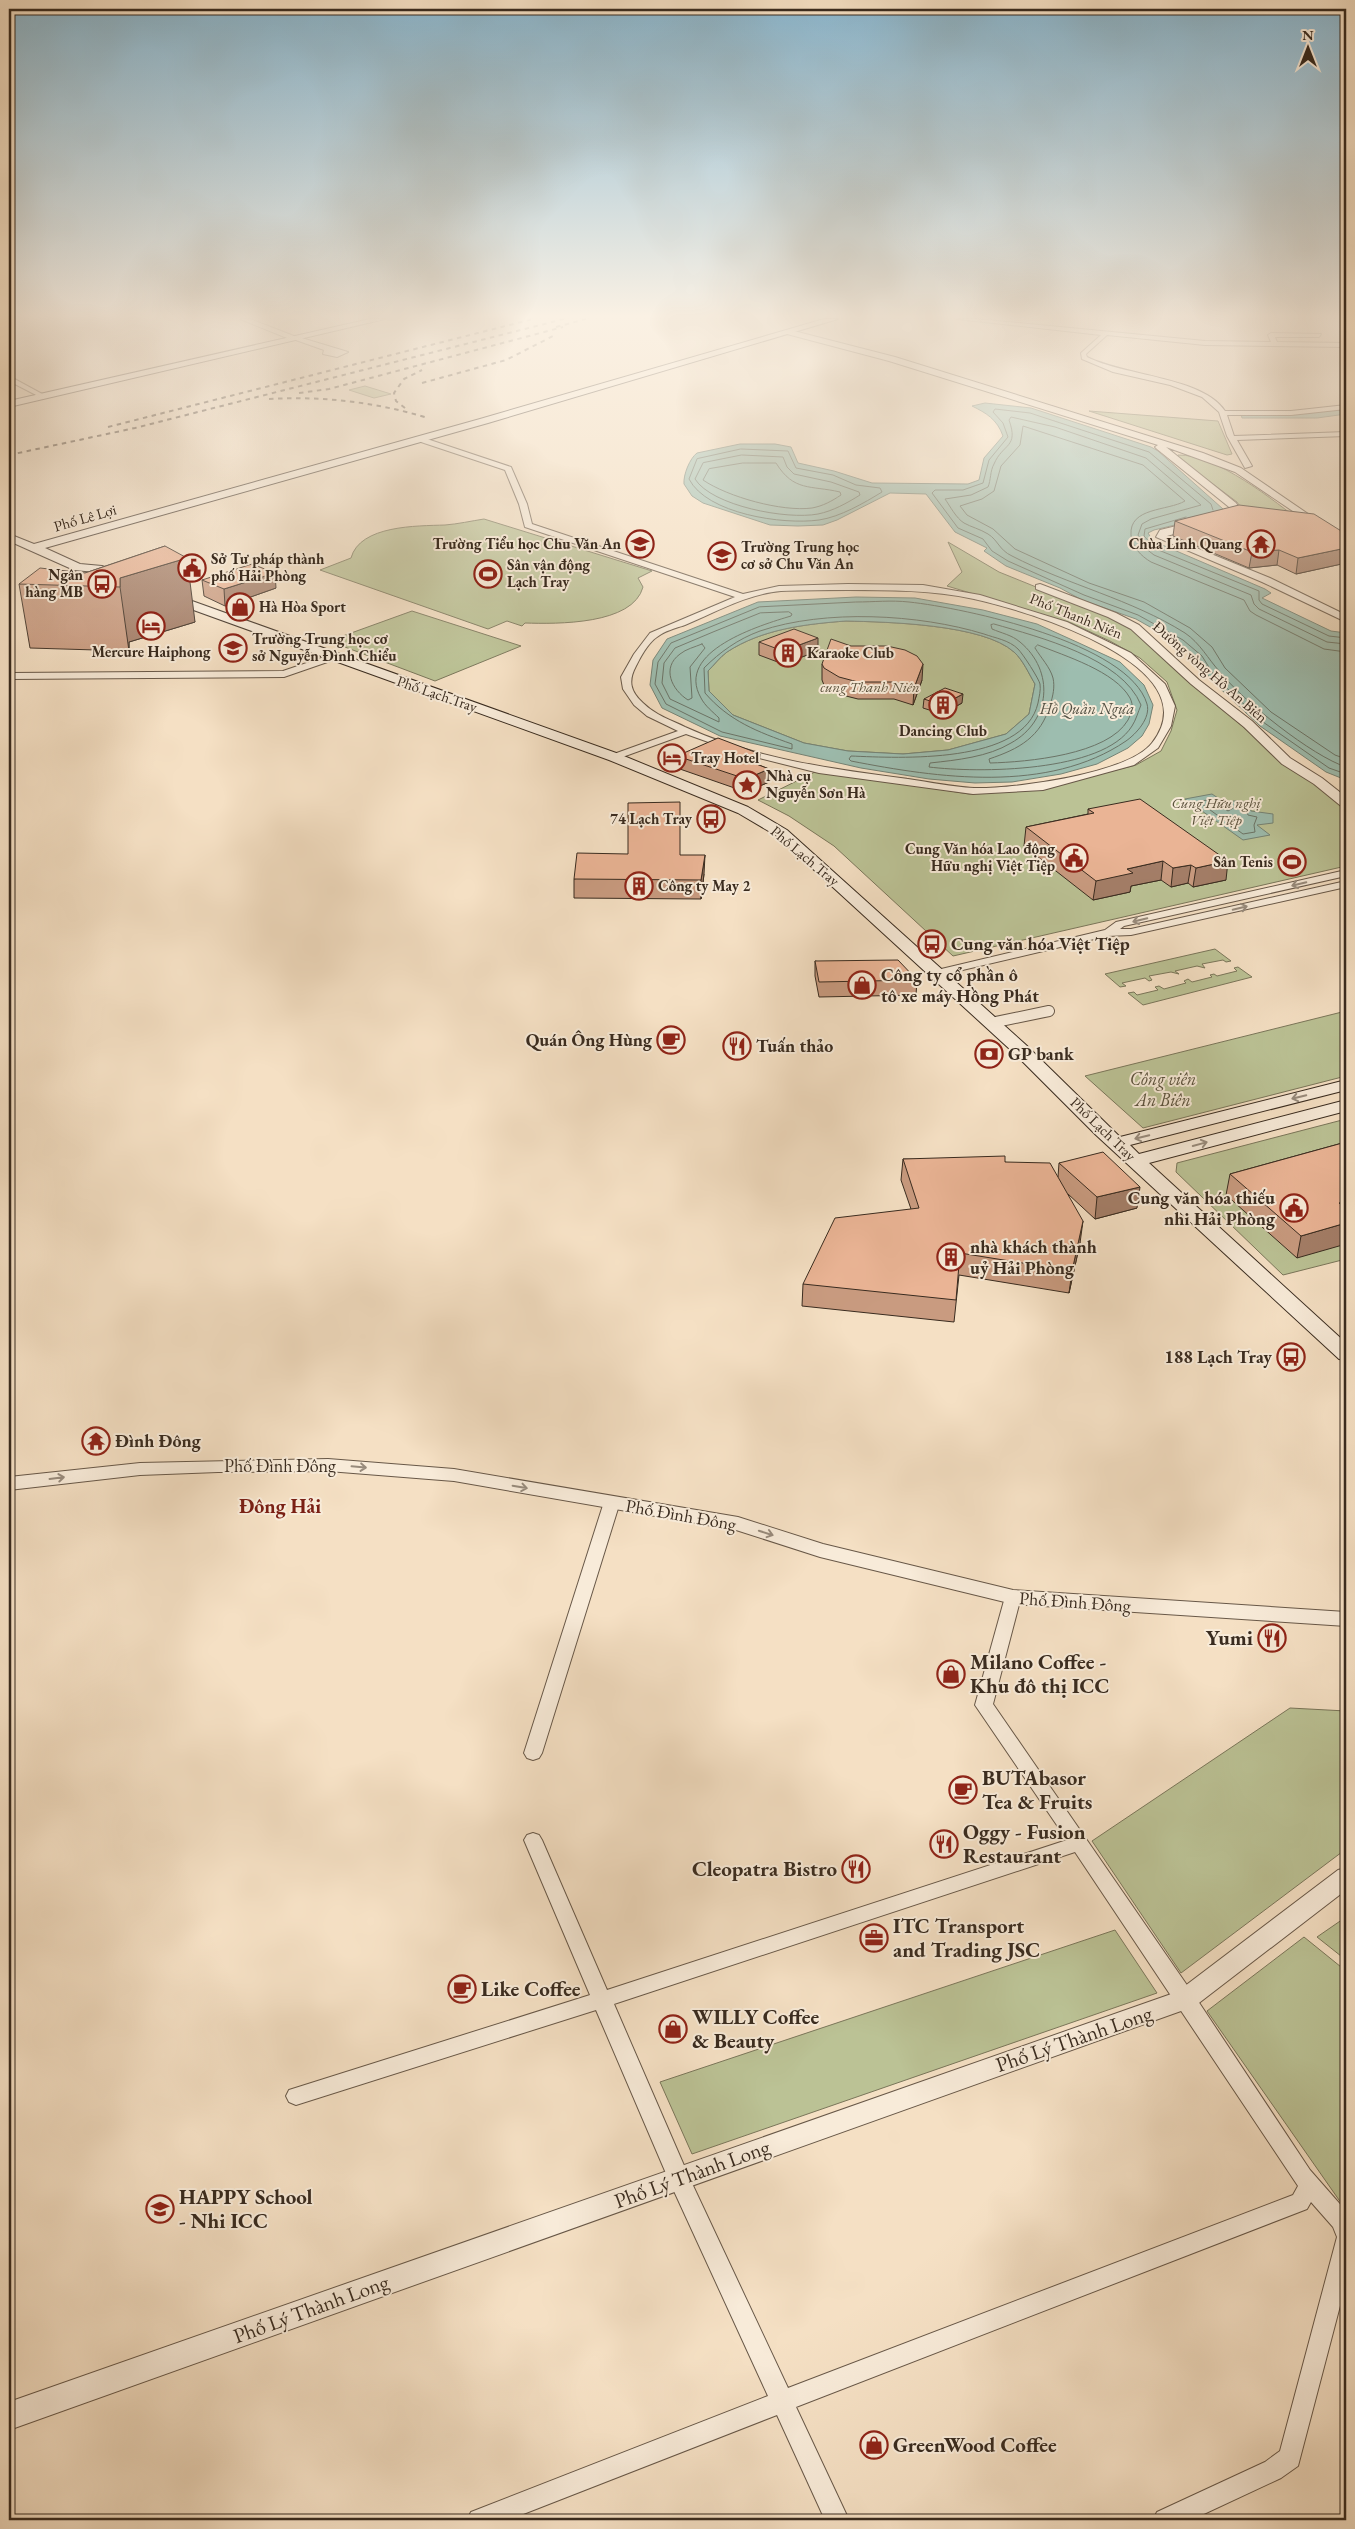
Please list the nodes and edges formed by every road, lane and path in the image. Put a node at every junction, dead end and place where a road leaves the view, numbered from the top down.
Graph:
1 (428, 437) edge
2 (1141, 437) edge
3 (1147, 437) edge
4 (1155, 437) edge
5 (1260, 437) edge
6 (1232, 438) joint
7 (421, 439) junction
8 (1150, 440) junction
9 (1248, 466) junction
10 (1238, 470) junction
11 (1293, 507) junction
12 (1274, 509) edge
13 (1223, 518) edge
14 (1206, 522) edge
15 (9, 537) edge
16 (1344, 537) edge
17 (36, 547) junction
18 (9, 550) edge
19 (46, 555) junction
20 (98, 568) junction
21 (140, 585) edge
22 (1040, 587) dead end
23 (157, 592) edge
24 (743, 597) junction
25 (1346, 619) edge
26 (336, 656) junction
27 (9, 676) edge
28 (686, 732) junction
29 (614, 757) junction
30 (1346, 803) edge
31 (1346, 874) edge
32 (1346, 884) edge
33 (1269, 891) junction
34 (1280, 899) junction
35 (1206, 905) junction
36 (1216, 913) junction
37 (1107, 933) junction
38 (936, 973) junction
39 (1048, 1011) dead end
40 (991, 1023) junction
41 (1346, 1085) edge
42 (1346, 1105) edge
43 (1117, 1144) junction
44 (1136, 1161) junction
45 (1346, 1354) edge
46 (9, 1484) edge
47 (612, 1502) junction
48 (1013, 1597) junction
49 (1346, 1619) edge
50 (533, 1753) dead end
51 (533, 1840) dead end
52 (1080, 1843) junction
53 (1346, 1877) edge
54 (1186, 1999) junction
55 (601, 2000) junction
56 (296, 2096) dead end
57 (679, 2178) junction
58 (1309, 2186) junction
59 (1346, 2233) edge
60 (1346, 2242) edge
61 (781, 2402) junction
62 (9, 2416) edge
63 (479, 2520) edge
64 (837, 2520) edge
65 (1165, 2520) edge

1 - 7 main road, Phố Lê Lợi
2 - 8 street
3 - 8 street
4 - 9 street
5 - 6 street
6 - 9 street
7 - 17 main road, Phố Lê Lợi
7 - 24 street
8 - 10 street
8 - 13 street
9 - 10 street
9 - 16 street
10 - 11 street
11 - 12 street
11 - 16 street
14 - 25 street
15 - 17 main road
17 - 18 main road
17 - 19 main road
17 - 20 main road
18 - 19 main road
19 - 20 main road
20 - 21 main road
22 - 30 street, Đường vòng Hồ An Biên
23 - 26 main road, Phố Lạch Tray
24 - 28 street, Phố Thanh Niên
24 - 28 street, Phố Thanh Niên
26 - 27 street
26 - 29 main road, Phố Lạch Tray
28 - 29 street
29 - 38 main road, Phố Lạch Tray
31 -> 33 street
32 - 34 street
33 - 34 street
33 - 35 street
36 -> 34 street
35 - 36 street
35 -> 37 street
36 - 37 street
37 - 38 street
38 - 40 main road, Phố Lạch Tray
39 - 40 street
40 - 43 main road, Phố Lạch Tray
41 -> 43 main road
44 -> 42 main road
43 - 44 main road, Phố Lạch Tray
44 - 45 main road, Phố Lạch Tray
46 -> 47 street, Phố Đình Đông
47 -> 48 street, Phố Đình Đông
47 - 50 street
48 - 49 street, Phố Đình Đông
48 - 52 street
51 - 55 street
52 - 54 street
52 - 55 street
53 - 54 street, Phố Lý Thành Long
54 - 57 street, Phố Lý Thành Long
54 - 58 street
55 - 56 street
55 - 57 street
57 - 61 street
57 - 62 street, Phố Lý Thành Long
58 - 59 street
58 - 61 street
60 - 65 street
61 - 63 street
61 - 64 street

